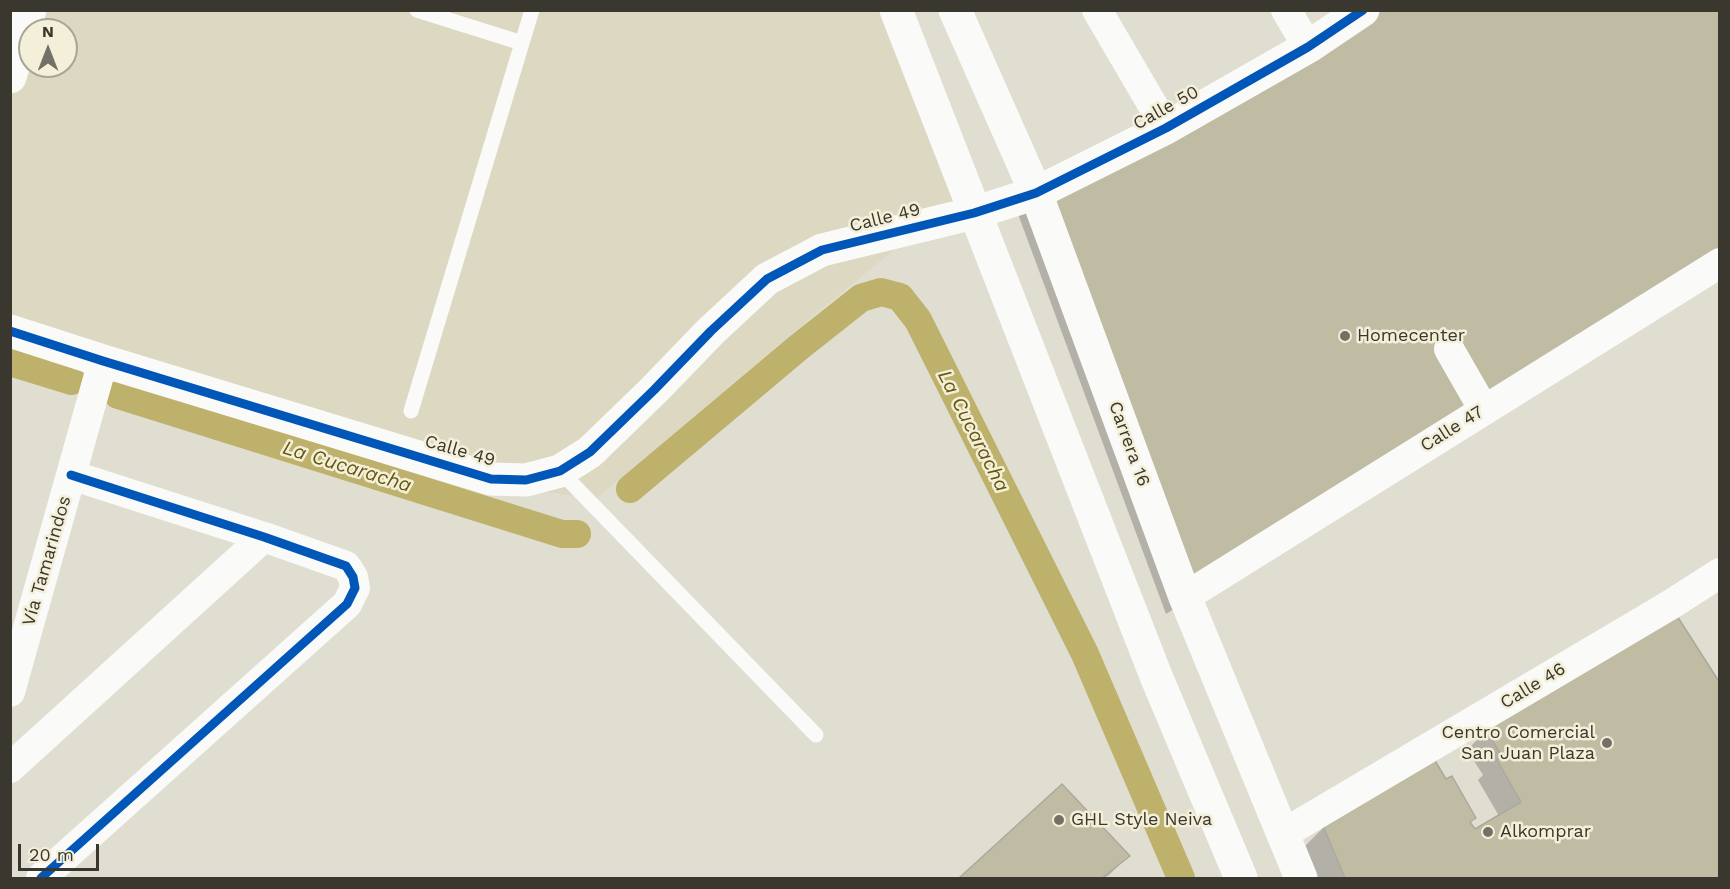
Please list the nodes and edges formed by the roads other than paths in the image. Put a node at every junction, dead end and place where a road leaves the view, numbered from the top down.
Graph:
1 (30, 10) edge
2 (417, 10) edge
3 (532, 10) edge
4 (896, 10) edge
5 (955, 10) edge
6 (1097, 10) edge
7 (1286, 10) edge
8 (1363, 10) edge
9 (522, 43) junction
10 (1308, 47) junction
11 (10, 77) edge
12 (1166, 128) junction
13 (1036, 193) junction
14 (974, 213) junction
15 (1719, 262) edge
16 (10, 331) edge
17 (1449, 349) dead end
18 (104, 361) junction
19 (1484, 410) junction
20 (411, 411) dead end
21 (560, 471) junction
22 (71, 475) junction
23 (264, 537) junction
24 (1719, 573) edge
25 (1185, 597) junction
26 (10, 692) edge
27 (816, 735) dead end
28 (10, 768) edge
29 (1284, 834) junction
30 (41, 879) edge
31 (1241, 879) edge
32 (1301, 879) edge

1 - 11 main road
2 - 9 lane
3 - 9 lane
4 - 14 main road
5 - 13 main road, Carrera 16
6 - 12 street
7 - 10 street
8 - 10 main road, Calle 50
9 - 20 lane
10 - 12 main road, Calle 50
12 - 13 main road, Calle 50
13 - 14 main road, Calle 50
13 - 25 main road, Carrera 16
14 - 21 main road, Calle 49
14 - 31 main road
15 - 19 street, Calle 47
16 - 18 main road, Calle 49
17 - 19 street
18 - 21 main road, Calle 49
18 - 22 street, Vía Tamarindos
19 - 25 street, Calle 47
21 - 27 lane
22 - 23 street
22 - 26 street, Vía Tamarindos
23 - 28 street
23 - 30 street
24 - 29 street, Calle 46
25 - 29 main road, Carrera 16
29 - 32 main road, Carrera 16

